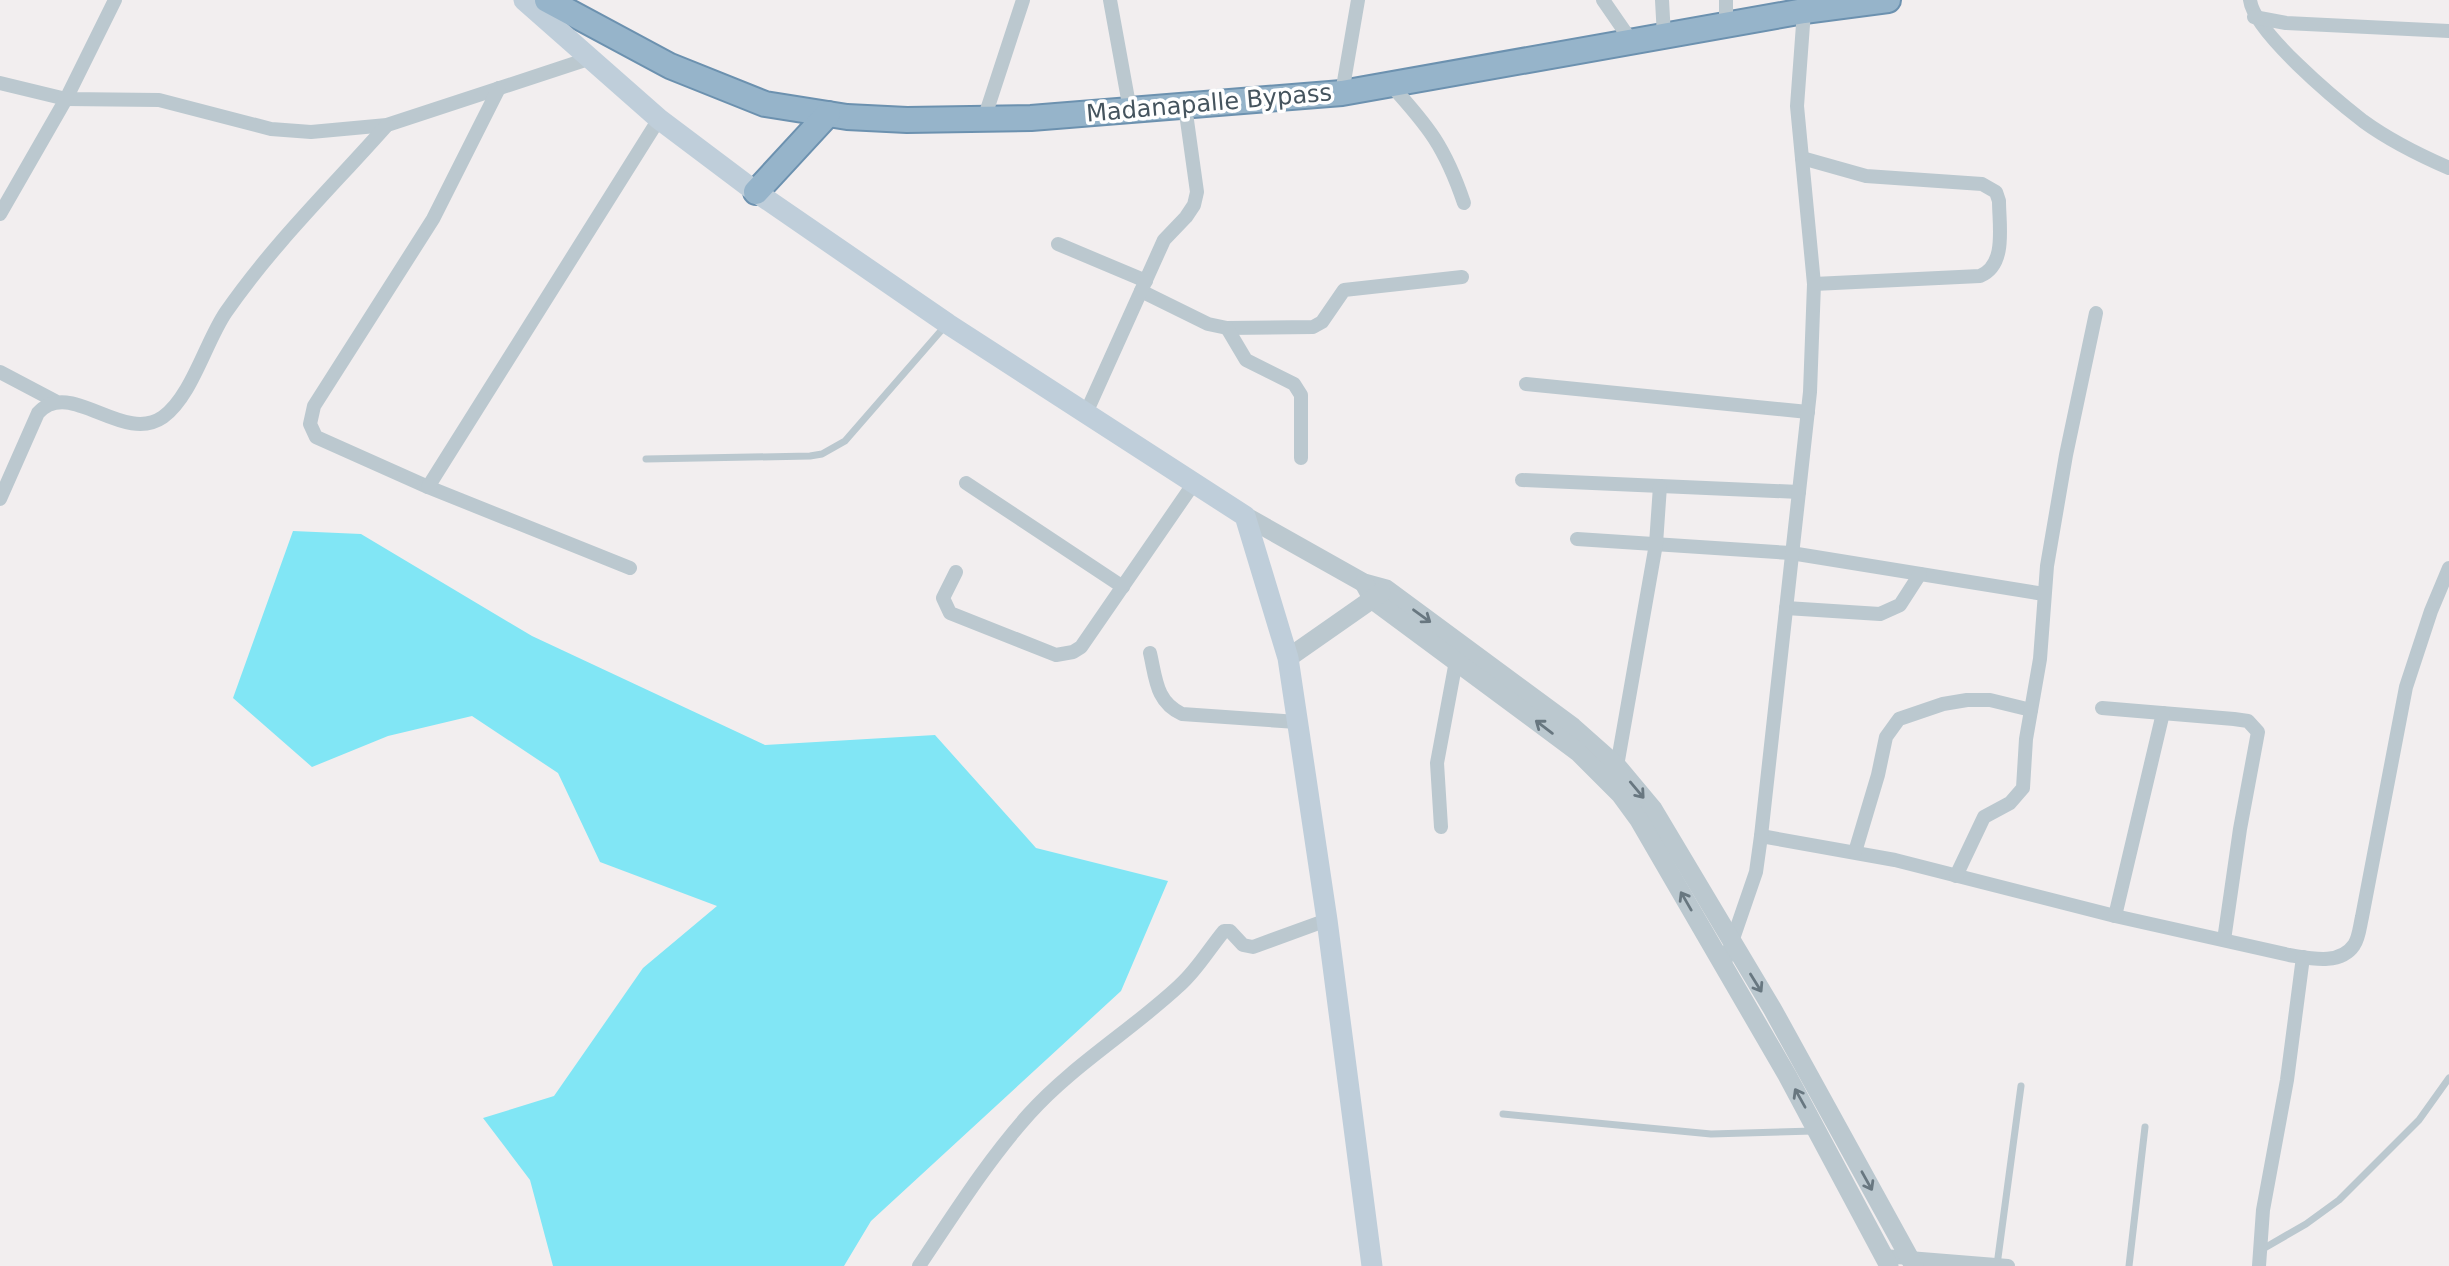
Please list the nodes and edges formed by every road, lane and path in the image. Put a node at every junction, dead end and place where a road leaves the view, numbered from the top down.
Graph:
1 (115, 0) edge
2 (524, 0) edge
3 (547, 0) edge
4 (1023, 0) edge
5 (1110, 0) edge
6 (1358, 0) edge
7 (1603, 0) edge
8 (1662, 0) edge
9 (1888, 0) edge
10 (2250, 0) edge
11 (1727, 7) edge
12 (1804, 11) junction
13 (2254, 17) junction
14 (2449, 31) edge
15 (1664, 36) junction
16 (1632, 42) junction
17 (592, 58) junction
18 (0, 83) edge
19 (1390, 84) junction
20 (499, 88) junction
21 (1342, 93) junction
22 (66, 99) junction
23 (1185, 106) junction
24 (1130, 110) junction
25 (828, 114) junction
26 (659, 119) junction
27 (984, 119) junction
28 (387, 125) junction
29 (1802, 158) junction
30 (2449, 168) edge
31 (756, 191) junction
32 (1464, 203) dead end
33 (0, 214) edge
34 (1058, 244) dead end
35 (1462, 277) dead end
36 (1814, 284) junction
37 (1144, 286) junction
38 (2096, 313) dead end
39 (947, 324) junction
40 (1227, 328) junction
41 (0, 372) edge
42 (1526, 384) dead end
43 (55, 401) junction
44 (1808, 412) junction
45 (1086, 413) junction
46 (1301, 458) dead end
47 (646, 459) dead end
48 (1522, 480) dead end
49 (966, 483) dead end
50 (1194, 483) junction
51 (1660, 485) junction
52 (428, 487) junction
53 (1799, 492) junction
54 (0, 499) edge
55 (1245, 516) junction
56 (1577, 539) dead end
57 (1656, 544) junction
58 (1791, 553) junction
59 (630, 568) dead end
60 (2449, 568) edge
61 (956, 572) dead end
62 (1920, 574) junction
63 (1123, 587) junction
64 (1374, 591) junction
65 (2044, 594) junction
66 (1786, 608) junction
67 (1150, 653) dead end
68 (1288, 658) junction
69 (1456, 662) junction
70 (2102, 708) dead end
71 (2031, 710) junction
72 (2163, 713) junction
73 (1297, 722) junction
74 (1617, 766) junction
75 (1441, 827) dead end
76 (1761, 836) junction
77 (1855, 852) junction
78 (1956, 876) junction
79 (2115, 916) junction
80 (1327, 920) junction
81 (2224, 940) junction
82 (1731, 943) junction
83 (2303, 957) junction
84 (1724, 965) junction
85 (2449, 1078) edge
86 (2021, 1086) dead end
87 (1503, 1114) dead end
88 (2145, 1127) dead end
89 (1819, 1131) junction
90 (2260, 1250) junction
91 (1886, 1261) edge
92 (1912, 1262) edge
93 (919, 1266) edge
94 (1371, 1266) edge
95 (2003, 1266) edge
96 (2129, 1266) edge
97 (2259, 1266) edge

1 - 22 street
2 - 17 main road
3 - 25 highway, Madanapalle Bypass
4 - 27 street
5 - 24 street
6 - 21 street
7 - 16 street
8 - 15 street
9 - 12 highway, Madanapalle Bypass
10 - 13 street
11 - 12 highway, Madanapalle Bypass
11 - 15 highway, Madanapalle Bypass
12 - 29 street
13 - 14 street
13 - 30 street
15 - 16 highway, Madanapalle Bypass
16 - 19 highway, Madanapalle Bypass
17 - 20 street
17 - 26 main road
18 - 22 street
19 - 21 highway, Madanapalle Bypass
19 - 32 street
20 - 28 street
20 - 52 street
21 - 23 highway, Madanapalle Bypass
22 - 28 street
22 - 33 street
23 - 24 highway, Madanapalle Bypass
23 - 37 street
24 - 27 highway, Madanapalle Bypass
25 - 27 highway, Madanapalle Bypass
25 - 31 highway
26 - 31 main road
26 - 52 street
28 - 43 street
29 - 36 street
29 - 36 street
31 - 39 main road
34 - 37 street
35 - 40 street
36 - 44 street
37 - 40 street
37 - 45 street
38 - 65 street
39 - 45 main road
39 - 47 lane
40 - 46 street
41 - 43 street
42 - 44 street
43 - 54 street
44 - 53 street
45 - 50 main road
48 - 51 street
49 - 63 street
50 - 55 main road
50 - 63 street
51 - 53 street
51 - 57 street
52 - 59 street
53 - 58 street
55 - 64 street
55 - 68 main road
56 - 57 street
57 - 58 street
57 - 74 street
58 - 62 street
58 - 66 street
60 - 83 street
61 - 63 street
62 - 65 street
62 - 66 street
64 - 68 street
64 - 69 street
64 -> 74 street
65 - 71 street
66 - 76 street
67 - 73 street
68 - 73 main road
69 - 75 street
84 -> 69 street
70 - 72 street
71 - 77 street
71 - 78 street
72 - 79 street
72 - 81 street
73 - 80 main road
74 -> 82 street
76 - 77 street
76 - 82 street
77 - 78 street
78 - 79 street
79 - 81 street
80 - 93 street
80 - 94 main road
81 - 83 street
82 - 84 street
82 -> 92 street
83 - 90 street
89 -> 84 street
85 - 90 lane
86 - 95 lane
87 - 89 lane
88 - 96 lane
89 - 91 street
90 - 97 street
91 - 92 street
92 - 95 street

